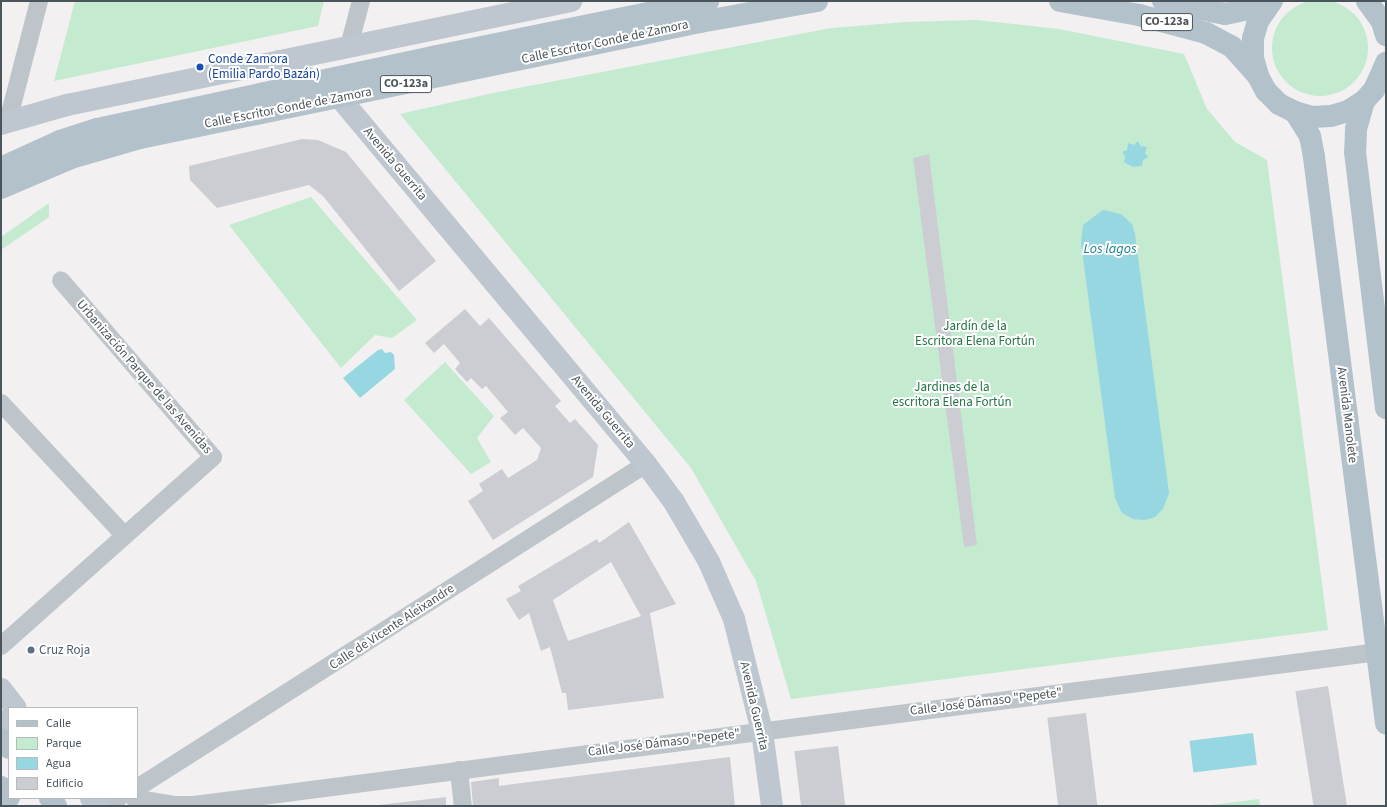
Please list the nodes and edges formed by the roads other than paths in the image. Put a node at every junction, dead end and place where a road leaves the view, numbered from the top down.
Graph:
1 (39, 1) edge
2 (361, 1) edge
3 (571, 1) edge
4 (708, 1) edge
5 (816, 1) edge
6 (1060, 1) edge
7 (1163, 1) edge
8 (1367, 1) edge
9 (1270, 3) edge
10 (1385, 28) edge
11 (349, 46) junction
12 (279, 61) junction
13 (1386, 63) edge
14 (1258, 76) junction
15 (317, 82) junction
16 (1375, 92) edge
17 (340, 98) junction
18 (1294, 112) junction
19 (5, 123) edge
20 (1, 168) edge
21 (1, 188) edge
22 (61, 280) dead end
23 (1, 404) edge
24 (1386, 408) edge
25 (646, 464) junction
26 (124, 536) junction
27 (1, 646) edge
28 (1381, 651) edge
29 (1, 688) edge
30 (15, 707) edge
31 (1386, 723) edge
32 (762, 731) junction
33 (1, 739) edge
34 (8, 747) edge
35 (459, 770) junction
36 (1, 787) edge
37 (138, 787) edge
38 (8, 795) edge
39 (95, 799) edge
40 (115, 799) edge
41 (138, 799) edge
42 (173, 806) edge
43 (463, 806) edge
44 (772, 806) edge

1 - 19 street
2 - 11 street
3 - 11 street
4 - 15 main road, Calle Escritor Conde de Zamora / CO-123a
5 - 17 main road, Calle Escritor Conde de Zamora / CO-123a
6 - 14 main road, CO-123a
7 - 9 main road, CO-123a
8 - 10 main road
9 - 14 main road
11 - 12 street
12 - 15 street, Avenida Guerrita
12 - 19 street
13 - 16 main road
14 - 18 main road
15 - 17 street, Avenida Guerrita
15 - 20 main road, Calle Escritor Conde de Zamora / CO-123a
16 - 18 main road
16 - 24 main road
17 - 21 main road, Calle Escritor Conde de Zamora / CO-123a
17 - 25 street, Avenida Guerrita
18 - 28 main road, Avenida Manolete
22 - 26 street, Urbanización Parque de las Avenidas
23 - 26 street
25 - 32 street, Avenida Guerrita
25 - 37 street, Calle de Vicente Aleixandre
26 - 27 street, Urbanización Parque de las Avenidas
28 - 31 main road, Avenida Manolete
28 - 32 street, Calle José Dámaso "Pepete"
29 - 30 street
32 - 35 street, Calle José Dámaso "Pepete"
32 - 44 street, Avenida Guerrita
33 - 34 main road
35 - 42 street, Calle José Dámaso "Pepete"
35 - 43 street
36 - 38 main road
39 - 40 street
41 - 42 street, Calle José Dámaso "Pepete"

